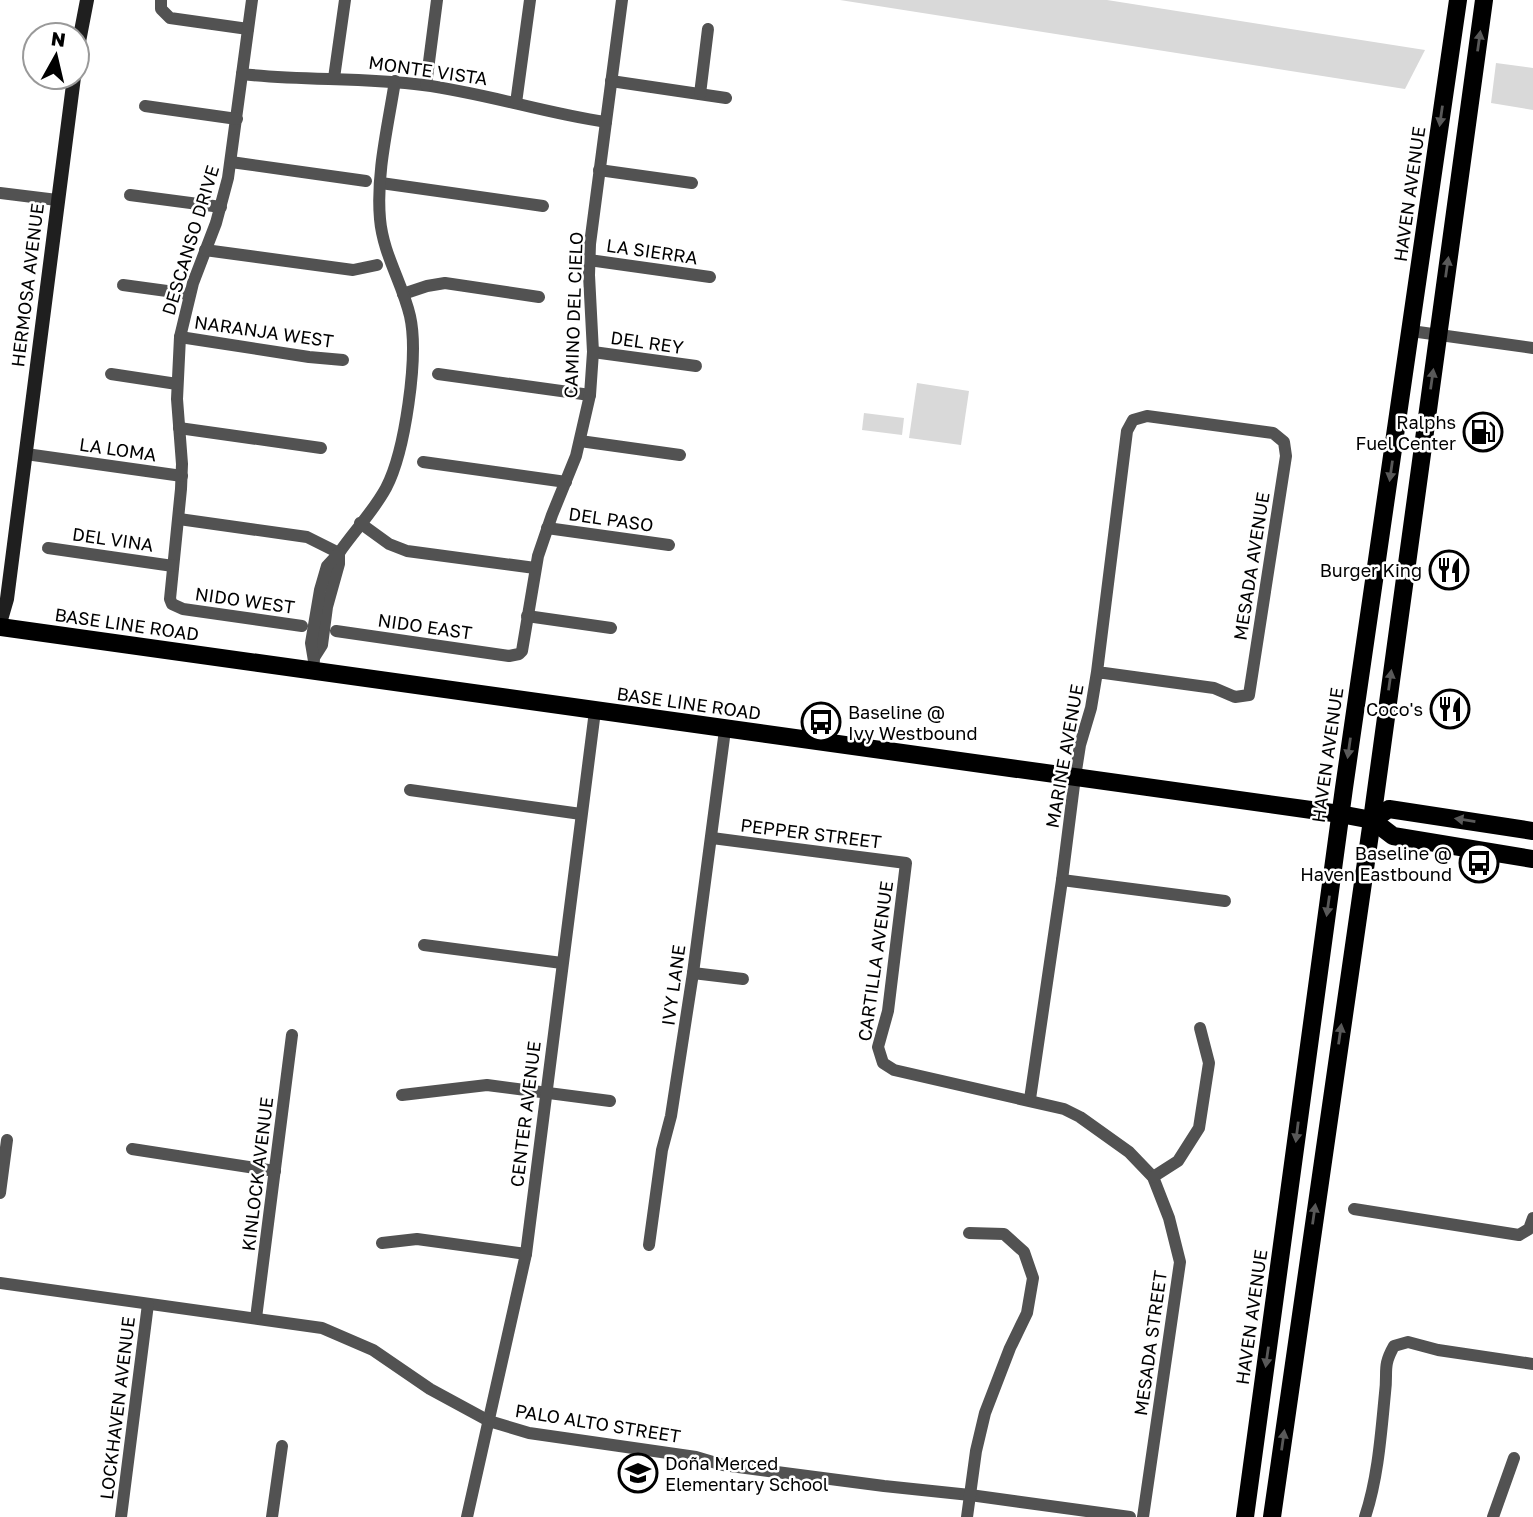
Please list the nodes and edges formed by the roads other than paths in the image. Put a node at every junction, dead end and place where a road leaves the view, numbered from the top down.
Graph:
1 (87, 0) edge
2 (161, 0) edge
3 (252, 0) edge
4 (345, 0) edge
5 (437, 0) edge
6 (530, 0) edge
7 (622, 0) edge
8 (1458, 0) edge
9 (1484, 0) edge
10 (83, 21) edge
11 (248, 29) junction
12 (708, 29) dead end
13 (242, 74) junction
14 (334, 78) junction
15 (395, 81) junction
16 (611, 81) junction
17 (426, 85) junction
18 (72, 91) edge
19 (700, 94) junction
20 (726, 97) dead end
21 (516, 103) junction
22 (145, 106) dead end
23 (237, 119) junction
24 (606, 122) junction
25 (231, 162) junction
26 (599, 170) junction
27 (366, 181) dead end
28 (381, 183) junction
29 (692, 184) dead end
30 (0, 193) edge
31 (130, 195) dead end
32 (57, 200) junction
33 (543, 206) dead end
34 (221, 207) junction
35 (205, 250) junction
36 (589, 260) junction
37 (377, 265) dead end
38 (710, 277) dead end
39 (123, 285) dead end
40 (403, 294) junction
41 (189, 295) junction
42 (540, 296) dead end
43 (1411, 331) junction
44 (1438, 334) junction
45 (180, 337) junction
46 (1533, 348) edge
47 (593, 352) junction
48 (343, 360) dead end
49 (696, 366) dead end
50 (111, 374) dead end
51 (438, 374) dead end
52 (177, 384) junction
53 (590, 395) junction
54 (179, 428) junction
55 (580, 441) junction
56 (1284, 442) joint
57 (321, 448) dead end
58 (26, 454) junction
59 (680, 455) dead end
60 (423, 462) dead end
61 (182, 476) junction
62 (566, 482) junction
63 (179, 519) junction
64 (360, 523) junction
65 (547, 527) junction
66 (669, 545) dead end
67 (48, 548) dead end
68 (339, 553) junction
69 (173, 566) junction
70 (535, 568) junction
71 (183, 610) joint
72 (527, 616) junction
73 (0, 625) edge
74 (302, 626) dead end
75 (611, 628) dead end
76 (336, 631) dead end
77 (509, 656) joint
78 (314, 663) junction
79 (1097, 672) junction
80 (595, 711) junction
81 (725, 730) junction
82 (1075, 777) junction
83 (410, 790) dead end
84 (581, 814) junction
85 (1340, 814) junction
86 (1371, 820) junction
87 (1533, 831) edge
88 (712, 838) junction
89 (1533, 859) edge
90 (906, 863) joint
91 (1062, 880) junction
92 (1225, 901) dead end
93 (424, 945) dead end
94 (562, 963) junction
95 (693, 973) junction
96 (743, 979) dead end
97 (1200, 1028) dead end
98 (292, 1035) dead end
99 (545, 1092) junction
100 (402, 1095) dead end
101 (1030, 1099) junction
102 (610, 1101) dead end
103 (7, 1140) dead end
104 (132, 1149) dead end
105 (275, 1171) junction
106 (1153, 1177) junction
107 (0, 1193) edge
108 (1354, 1209) dead end
109 (1531, 1224) edge
110 (969, 1233) dead end
111 (382, 1244) dead end
112 (649, 1245) dead end
113 (526, 1254) junction
114 (0, 1283) edge
115 (148, 1304) junction
116 (256, 1318) junction
117 (1533, 1364) edge
118 (489, 1421) junction
119 (282, 1446) dead end
120 (1514, 1458) dead end
121 (970, 1494) junction
122 (121, 1517) edge
123 (272, 1517) edge
124 (467, 1517) edge
125 (967, 1517) edge
126 (1130, 1517) edge
127 (1143, 1517) edge
128 (1245, 1517) edge
129 (1272, 1517) edge
130 (1365, 1517) edge
131 (1493, 1517) edge

1 - 10 street
2 - 11 street
3 - 11 street, DESCANSO DRIVE
4 - 14 street
5 - 17 street
6 - 21 street
7 - 16 street, CAMINO DEL CIELO
8 -> 43 main road, HAVEN AVENUE
44 -> 9 main road
11 - 13 street, DESCANSO DRIVE
12 - 19 street
13 - 14 street, MONTE VISTA
13 - 23 street, DESCANSO DRIVE
14 - 15 street, MONTE VISTA
15 - 17 street, MONTE VISTA
15 - 28 street
16 - 19 street
16 - 24 street, CAMINO DEL CIELO
17 - 21 street, MONTE VISTA
18 - 32 street, HERMOSA AVENUE
19 - 20 street
21 - 24 street, MONTE VISTA
22 - 23 street
23 - 25 street, DESCANSO DRIVE
24 - 26 street, CAMINO DEL CIELO
25 - 27 street
25 - 34 street, DESCANSO DRIVE
26 - 29 street
26 - 36 street, CAMINO DEL CIELO
28 - 33 street
28 - 40 street
30 - 32 street
31 - 34 street
32 - 58 street, HERMOSA AVENUE
34 - 35 street, DESCANSO DRIVE
35 - 37 street
35 - 41 street, DESCANSO DRIVE
36 - 38 street, LA SIERRA
36 - 47 street, CAMINO DEL CIELO
39 - 41 street
40 - 42 street
40 - 64 street
41 - 45 street, DESCANSO DRIVE
43 - 44 street
43 -> 85 main road, HAVEN AVENUE
44 - 46 street
86 -> 44 main road
45 - 48 street, NARANJA WEST
45 - 52 street, DESCANSO DRIVE
47 - 49 street, DEL REY
47 - 53 street, CAMINO DEL CIELO
50 - 52 street
51 - 53 street
52 - 54 street, DESCANSO DRIVE
53 - 55 street, CAMINO DEL CIELO
54 - 57 street
54 - 61 street, DESCANSO DRIVE
55 - 59 street
55 - 62 street, CAMINO DEL CIELO
56 - 79 street, MESADA AVENUE
56 - 79 street, MARINE AVENUE
58 - 61 street, LA LOMA
58 - 73 street, HERMOSA AVENUE
60 - 62 street
61 - 63 street, DESCANSO DRIVE
62 - 65 street, CAMINO DEL CIELO
63 - 68 street
63 - 69 street, DESCANSO DRIVE
64 - 68 street
64 - 70 street
65 - 66 street, DEL PASO
65 - 70 street, CAMINO DEL CIELO
67 - 69 street, DEL VINA
68 - 78 street
68 - 78 street
69 - 71 street, DESCANSO DRIVE
70 - 72 street, CAMINO DEL CIELO
71 - 74 street, NIDO WEST
72 - 75 street
72 - 77 street, CAMINO DEL CIELO
73 - 78 main road, BASE LINE ROAD
76 - 77 street, NIDO EAST
78 - 80 main road, BASE LINE ROAD
79 - 82 street, MARINE AVENUE
80 - 81 main road, BASE LINE ROAD
80 - 84 street, CENTER AVENUE
81 - 82 main road, BASE LINE ROAD
81 - 88 street, IVY LANE
82 - 85 main road, BASE LINE ROAD
82 - 91 street, MARINE AVENUE
83 - 84 street
84 - 94 street, CENTER AVENUE
85 - 86 main road, BASE LINE ROAD
85 -> 128 main road, HAVEN AVENUE
87 -> 86 main road, BASE LINE ROAD
86 - 89 main road, BASE LINE ROAD
129 -> 86 main road
88 - 90 street, PEPPER STREET
88 - 95 street, IVY LANE
90 - 101 street, CARTILLA AVENUE
91 - 92 street
91 - 101 street, MARINE AVENUE
93 - 94 street
94 - 99 street, CENTER AVENUE
95 - 96 street
95 - 112 street, IVY LANE
97 - 106 street
98 - 105 street, KINLOCK AVENUE
99 - 100 street
99 - 102 street
99 - 113 street, CENTER AVENUE
101 - 106 street
103 - 107 street
104 - 105 street
105 - 116 street, KINLOCK AVENUE
106 - 127 street, MESADA STREET
108 - 109 street
110 - 121 street
111 - 113 street
113 - 118 street, CENTER AVENUE
114 - 115 street, PALO ALTO STREET
115 - 116 street, PALO ALTO STREET
115 - 122 street, LOCKHAVEN AVENUE
116 - 118 street, PALO ALTO STREET
117 - 130 street
118 - 121 street, PALO ALTO STREET
118 - 124 street, CENTER AVENUE
119 - 123 street
120 - 131 street
121 - 125 street
121 - 126 street, PALO ALTO STREET

